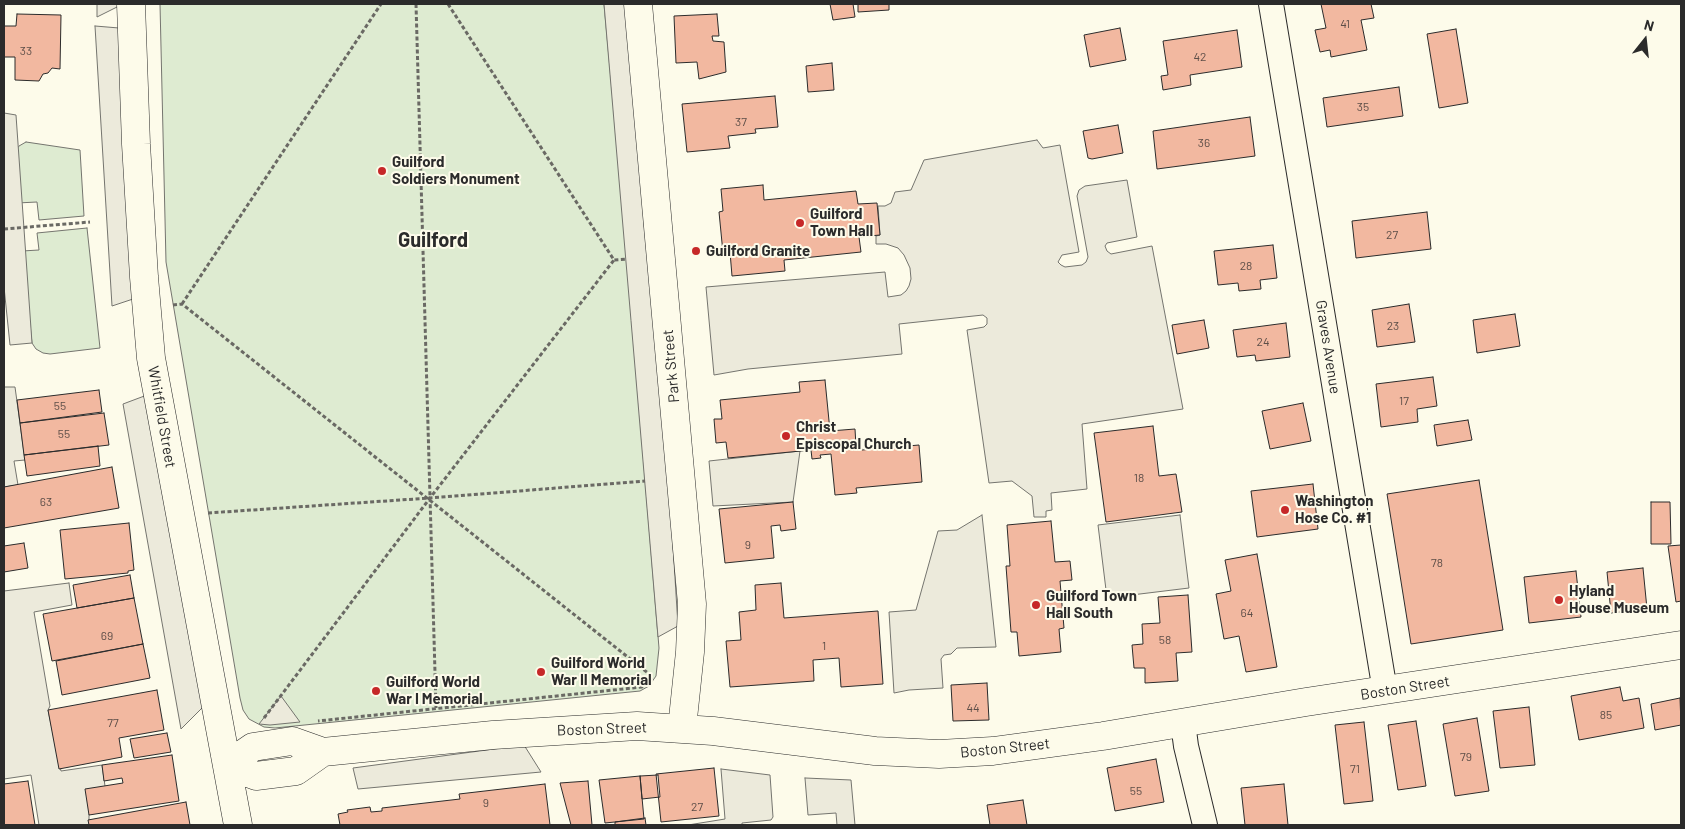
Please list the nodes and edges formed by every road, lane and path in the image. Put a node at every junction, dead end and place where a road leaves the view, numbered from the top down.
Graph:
1 (132, 4) edge
2 (381, 4) edge
3 (416, 4) edge
4 (448, 4) edge
5 (638, 4) edge
6 (1272, 4) edge
7 (90, 222) dead end
8 (4, 229) edge
9 (627, 259) dead end
10 (614, 260) junction
11 (182, 304) junction
12 (171, 305) dead end
13 (645, 481) dead end
14 (430, 498) junction
15 (208, 513) dead end
16 (1681, 645) edge
17 (1385, 691) junction
18 (436, 708) junction
19 (310, 721) dead end
20 (1183, 723) junction
21 (259, 724) dead end
22 (682, 728) junction
23 (226, 765) junction
24 (238, 825) edge
25 (1204, 825) edge

1 - 23 main road, Whitfield Street
2 - 11 path
3 - 14 path
4 - 10 path
5 - 22 main road, Park Street
6 - 17 street, Graves Avenue
7 - 8 path
9 - 10 path
10 - 14 path
11 - 12 path
11 - 14 path
13 - 14 path
14 - 15 path
14 - 18 path
14 - 18 path
14 - 21 path
16 - 17 main road, Boston Street
17 - 20 main road, Boston Street
18 - 19 path
20 - 22 main road, Boston Street
20 - 25 street
22 - 23 main road, Boston Street
23 - 24 main road, Whitfield Street

